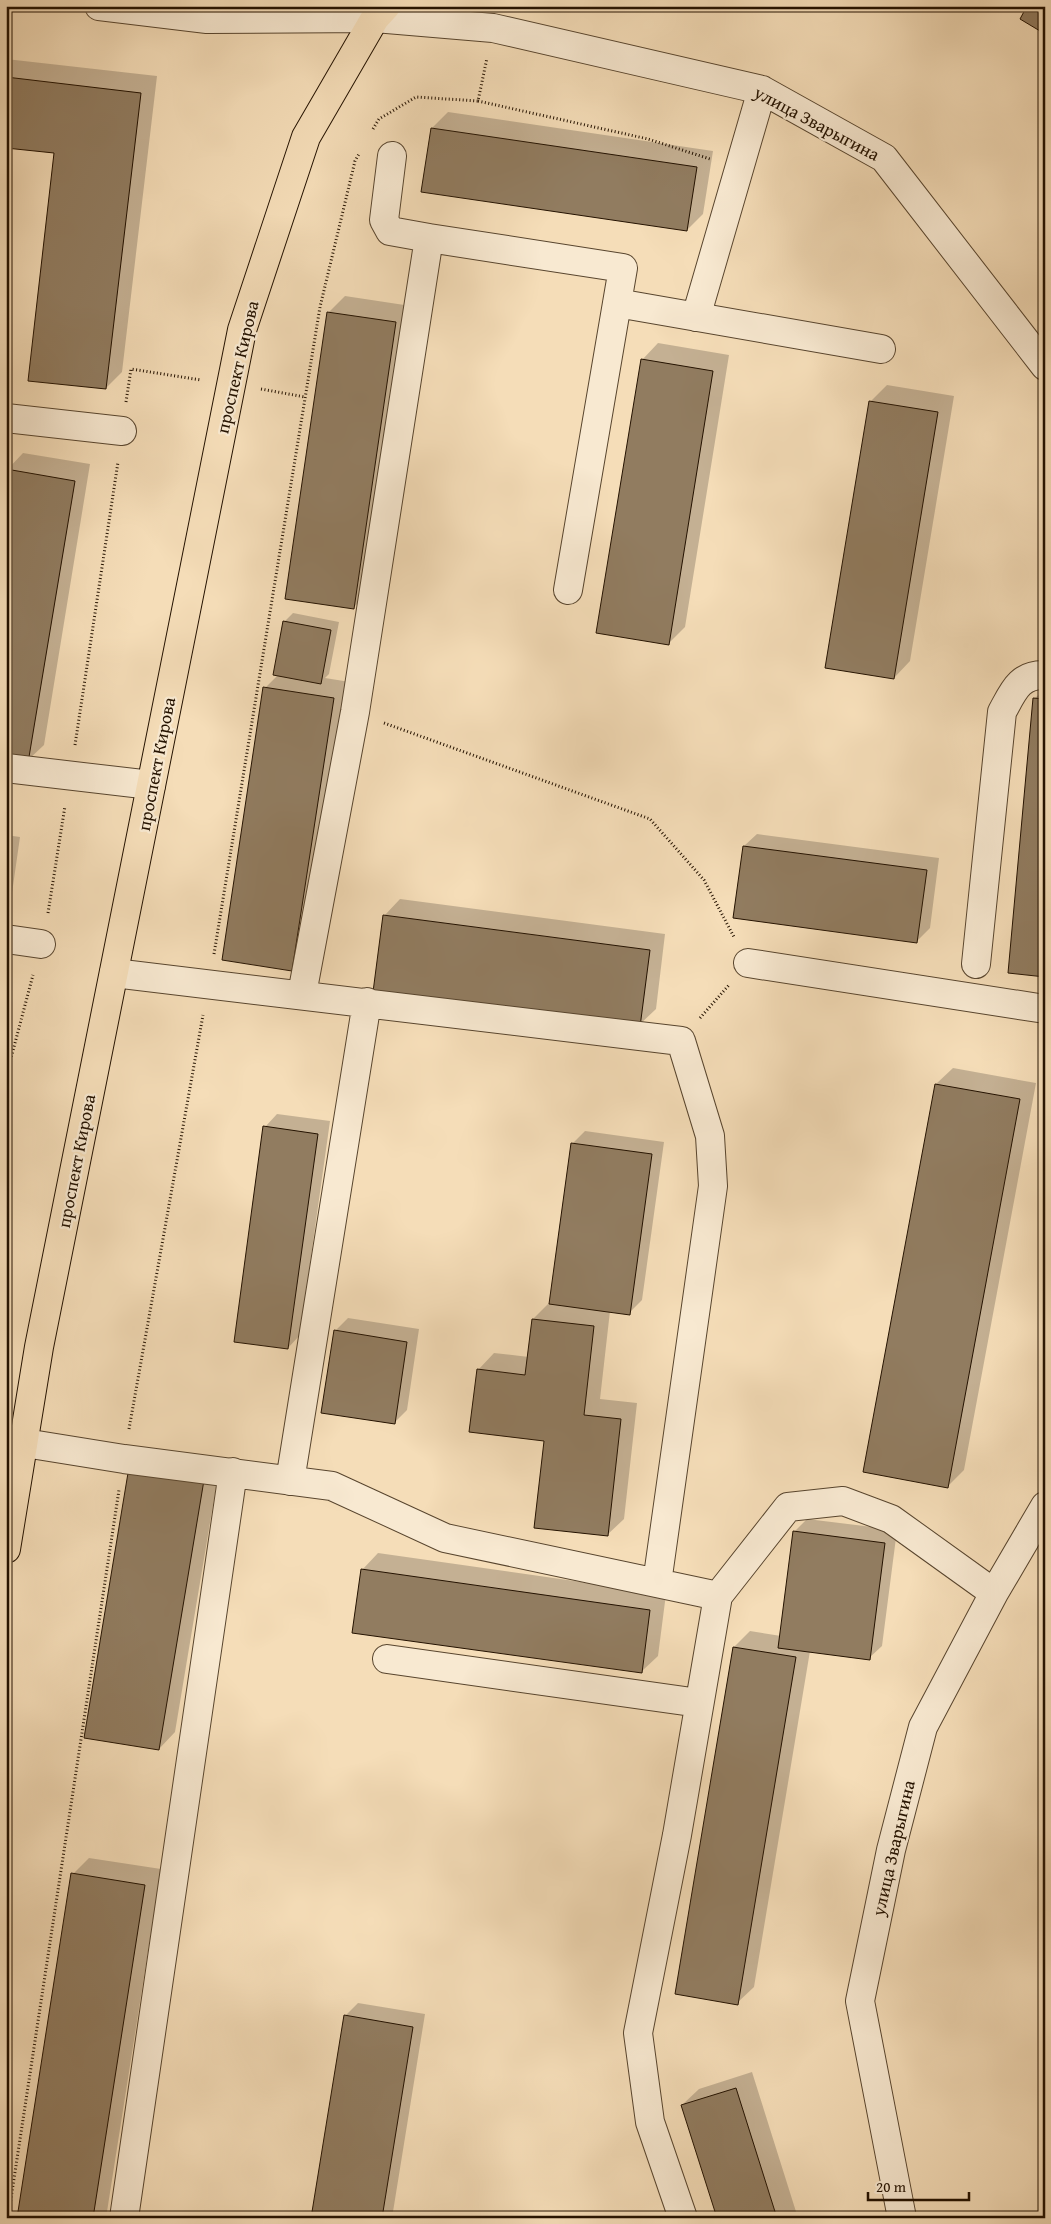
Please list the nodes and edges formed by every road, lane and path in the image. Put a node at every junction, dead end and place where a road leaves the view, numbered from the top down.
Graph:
1 (99, 6) edge
2 (380, 12) edge
3 (493, 28) junction
4 (762, 90) junction
5 (478, 101) junction
6 (370, 136) dead end
7 (360, 152) dead end
8 (392, 156) dead end
9 (739, 169) junction
10 (428, 238) junction
11 (617, 303) junction
12 (696, 317) junction
13 (881, 349) dead end
14 (1045, 366) edge
15 (232, 384) junction
16 (305, 397) junction
17 (6, 418) edge
18 (122, 431) junction
19 (568, 590) dead end
20 (1045, 675) edge
21 (355, 712) junction
22 (6, 768) edge
23 (70, 776) junction
24 (151, 786) junction
25 (6, 939) edge
26 (42, 944) junction
27 (748, 963) junction
28 (976, 964) dead end
29 (114, 973) junction
30 (209, 984) junction
31 (302, 994) junction
32 (367, 1002) junction
33 (1045, 1009) edge
34 (680, 1040) junction
35 (6, 1077) edge
36 (14, 1441) edge
37 (124, 1459) junction
38 (233, 1472) junction
39 (290, 1481) junction
40 (1045, 1506) edge
41 (6, 1549) edge
42 (657, 1583) junction
43 (994, 1593) junction
44 (718, 1596) junction
45 (387, 1659) dead end
46 (699, 1703) junction
47 (8, 2218) edge
48 (124, 2218) edge
49 (683, 2218) edge
50 (902, 2218) edge

1 - 2 street, улица Зварыгина
2 - 3 street, улица Зварыгина
2 - 15 main road, проспект Кирова
3 - 4 street, улица Зварыгина
3 - 5 path
4 - 9 street
4 - 14 street, улица Зварыгина
5 - 6 path
5 - 9 path
7 - 16 path
8 - 10 street
9 - 12 street
10 - 11 street
10 - 21 street
11 - 12 street
11 - 19 street
12 - 13 street
15 - 16 path
15 - 18 path
15 - 24 main road, проспект Кирова
16 - 30 path
17 - 18 street
18 - 23 path
20 - 28 street
21 - 27 path
21 - 31 street
22 - 23 street
23 - 24 street
23 - 26 path
24 - 29 main road, проспект Кирова
25 - 26 street
26 - 35 path
27 - 33 street
27 - 34 path
29 - 30 street
29 - 36 main road, проспект Кирова
30 - 31 street
30 - 37 path
31 - 32 street
32 - 34 street
32 - 39 street
34 - 42 street
36 - 37 street
36 - 41 main road, проспект Кирова
37 - 38 street
37 - 47 path
38 - 39 street
38 - 48 street
39 - 42 street
40 - 43 street, улица Зварыгина
42 - 44 street
43 - 44 street
43 - 50 street, улица Зварыгина
44 - 46 street
45 - 46 street
46 - 49 street

